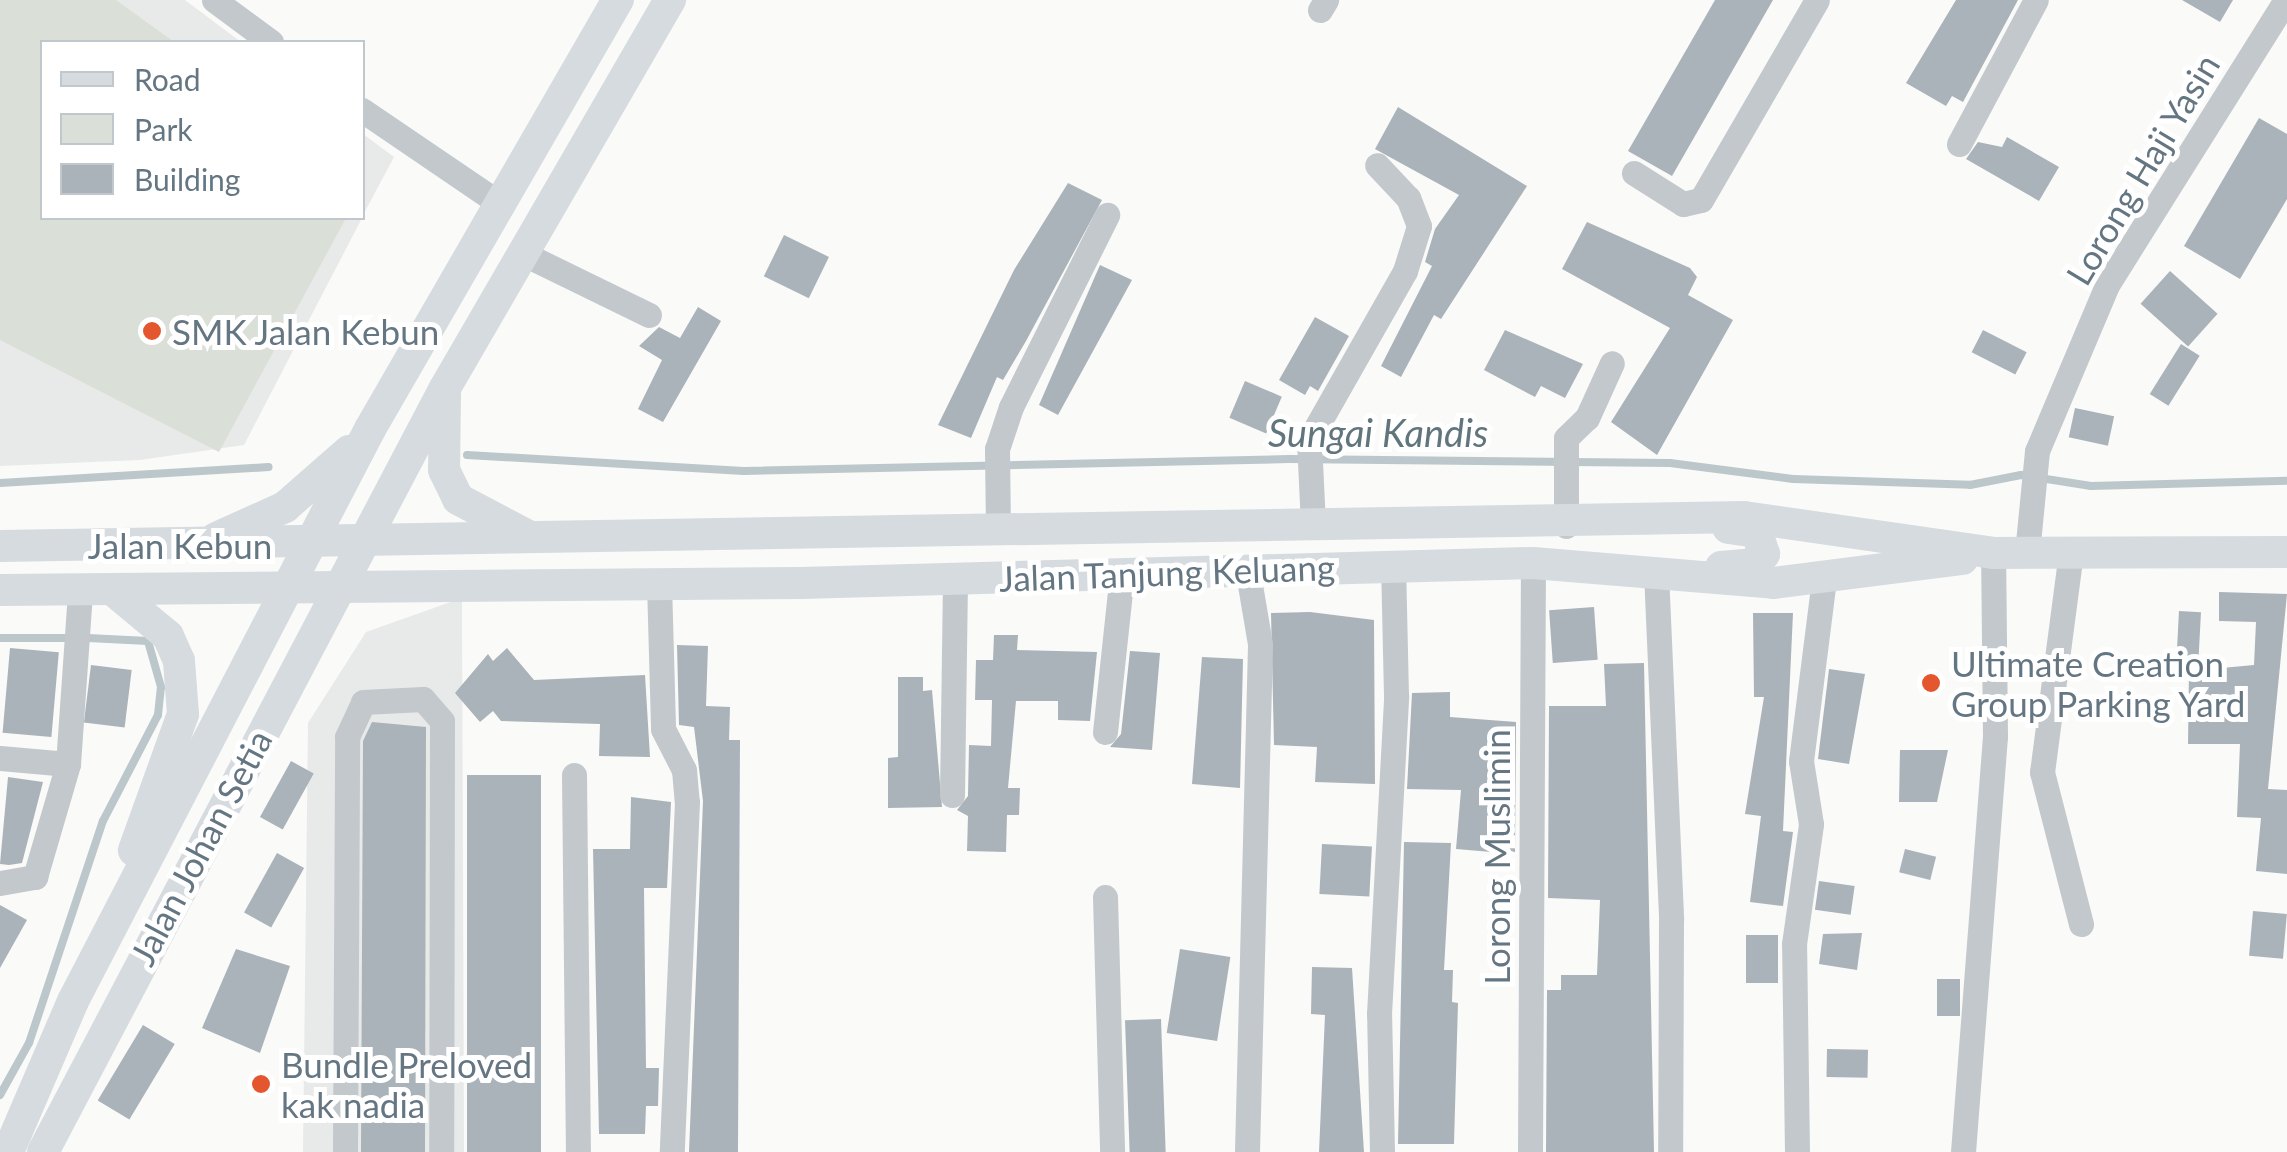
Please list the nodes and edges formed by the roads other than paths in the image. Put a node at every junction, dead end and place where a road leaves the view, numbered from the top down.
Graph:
1 (214, 0) edge
2 (618, 0) edge
3 (670, 0) edge
4 (1817, 0) edge
5 (2036, 0) edge
6 (2286, 0) edge
7 (268, 40) edge
8 (365, 112) edge
9 (1959, 144) dead end
10 (1376, 165) dead end
11 (1634, 173) dead end
12 (498, 203) junction
13 (1107, 215) dead end
14 (524, 254) junction
15 (649, 315) dead end
16 (1612, 363) dead end
17 (445, 388) junction
18 (370, 429) junction
19 (1312, 514) junction
20 (1654, 521) junction
21 (1566, 526) junction
22 (998, 532) junction
23 (539, 540) junction
24 (197, 544) junction
25 (311, 544) junction
26 (361, 544) junction
27 (0, 546) edge
28 (2071, 552) junction
29 (2287, 552) edge
30 (1993, 553) junction
31 (2027, 553) junction
32 (1533, 562) junction
33 (1393, 566) junction
34 (1247, 568) junction
35 (1656, 572) junction
36 (1122, 573) junction
37 (954, 579) junction
38 (1824, 579) junction
39 (659, 583) junction
40 (337, 588) junction
41 (0, 590) edge
42 (288, 590) junction
43 (80, 591) junction
44 (114, 591) junction
45 (1104, 732) dead end
46 (0, 759) edge
47 (68, 764) junction
48 (574, 775) dead end
49 (952, 795) dead end
50 (0, 883) edge
51 (1105, 897) dead end
52 (2081, 924) dead end
53 (91, 972) junction
54 (8, 1152) edge
55 (43, 1152) edge
56 (345, 1152) edge
57 (441, 1152) edge
58 (578, 1152) edge
59 (672, 1152) edge
60 (1112, 1152) edge
61 (1246, 1152) edge
62 (1382, 1152) edge
63 (1530, 1152) edge
64 (1670, 1152) edge
65 (1797, 1152) edge
66 (1963, 1152) edge

1 - 7 street
2 - 12 main road, Jalan Johan Setia
3 - 14 main road, Jalan Johan Setia
4 - 11 street
5 - 9 street
6 - 31 street, Lorong Haji Yasin
8 - 12 street
10 - 19 street
12 - 18 main road, Jalan Johan Setia
13 - 22 street
14 - 15 street
14 - 17 main road, Jalan Johan Setia
16 - 21 street
17 - 23 main road
17 - 26 main road, Jalan Johan Setia
18 - 24 main road
18 - 25 main road, Jalan Johan Setia
19 - 21 main road, Jalan Tanjung Keluang
19 - 22 main road, Jalan Tanjung Keluang
20 - 21 main road, Jalan Tanjung Keluang
20 - 30 main road, Jalan Tanjung Keluang
20 - 35 main road
22 - 23 main road, Jalan Tanjung Keluang
23 - 26 main road, Jalan Tanjung Keluang
24 - 25 main road, Jalan Kebun
24 - 27 main road, Jalan Kebun
25 - 26 main road, Jalan Kebun
25 - 42 main road, Jalan Johan Setia
26 - 40 main road, Jalan Johan Setia
28 - 29 main road, Jalan Tanjung Keluang
28 - 31 main road, Jalan Tanjung Keluang
28 - 52 street
30 - 31 main road, Jalan Tanjung Keluang
30 - 38 main road, Jalan Tanjung Keluang
30 - 66 street
32 - 33 main road, Jalan Tanjung Keluang
32 - 35 main road, Jalan Tanjung Keluang
32 - 63 street, Lorong Muslimin
33 - 34 main road, Jalan Tanjung Keluang
33 - 62 street
34 - 36 main road, Jalan Tanjung Keluang
34 - 61 street
35 - 38 main road, Jalan Tanjung Keluang
35 - 64 street
36 - 37 main road, Jalan Tanjung Keluang
36 - 45 street
37 - 39 main road, Jalan Tanjung Keluang
37 - 49 street
38 - 65 street
39 - 40 main road, Jalan Tanjung Keluang
39 - 59 street
40 - 42 main road, Jalan Kebun
40 - 55 main road, Jalan Johan Setia
41 - 43 main road, Jalan Kebun
42 - 44 main road, Jalan Kebun
42 - 53 main road, Jalan Johan Setia
43 - 44 main road, Jalan Kebun
43 - 47 street
44 - 53 main road
46 - 47 street
47 - 50 street
48 - 58 street
51 - 60 street
53 - 54 main road, Jalan Johan Setia
56 - 57 street

